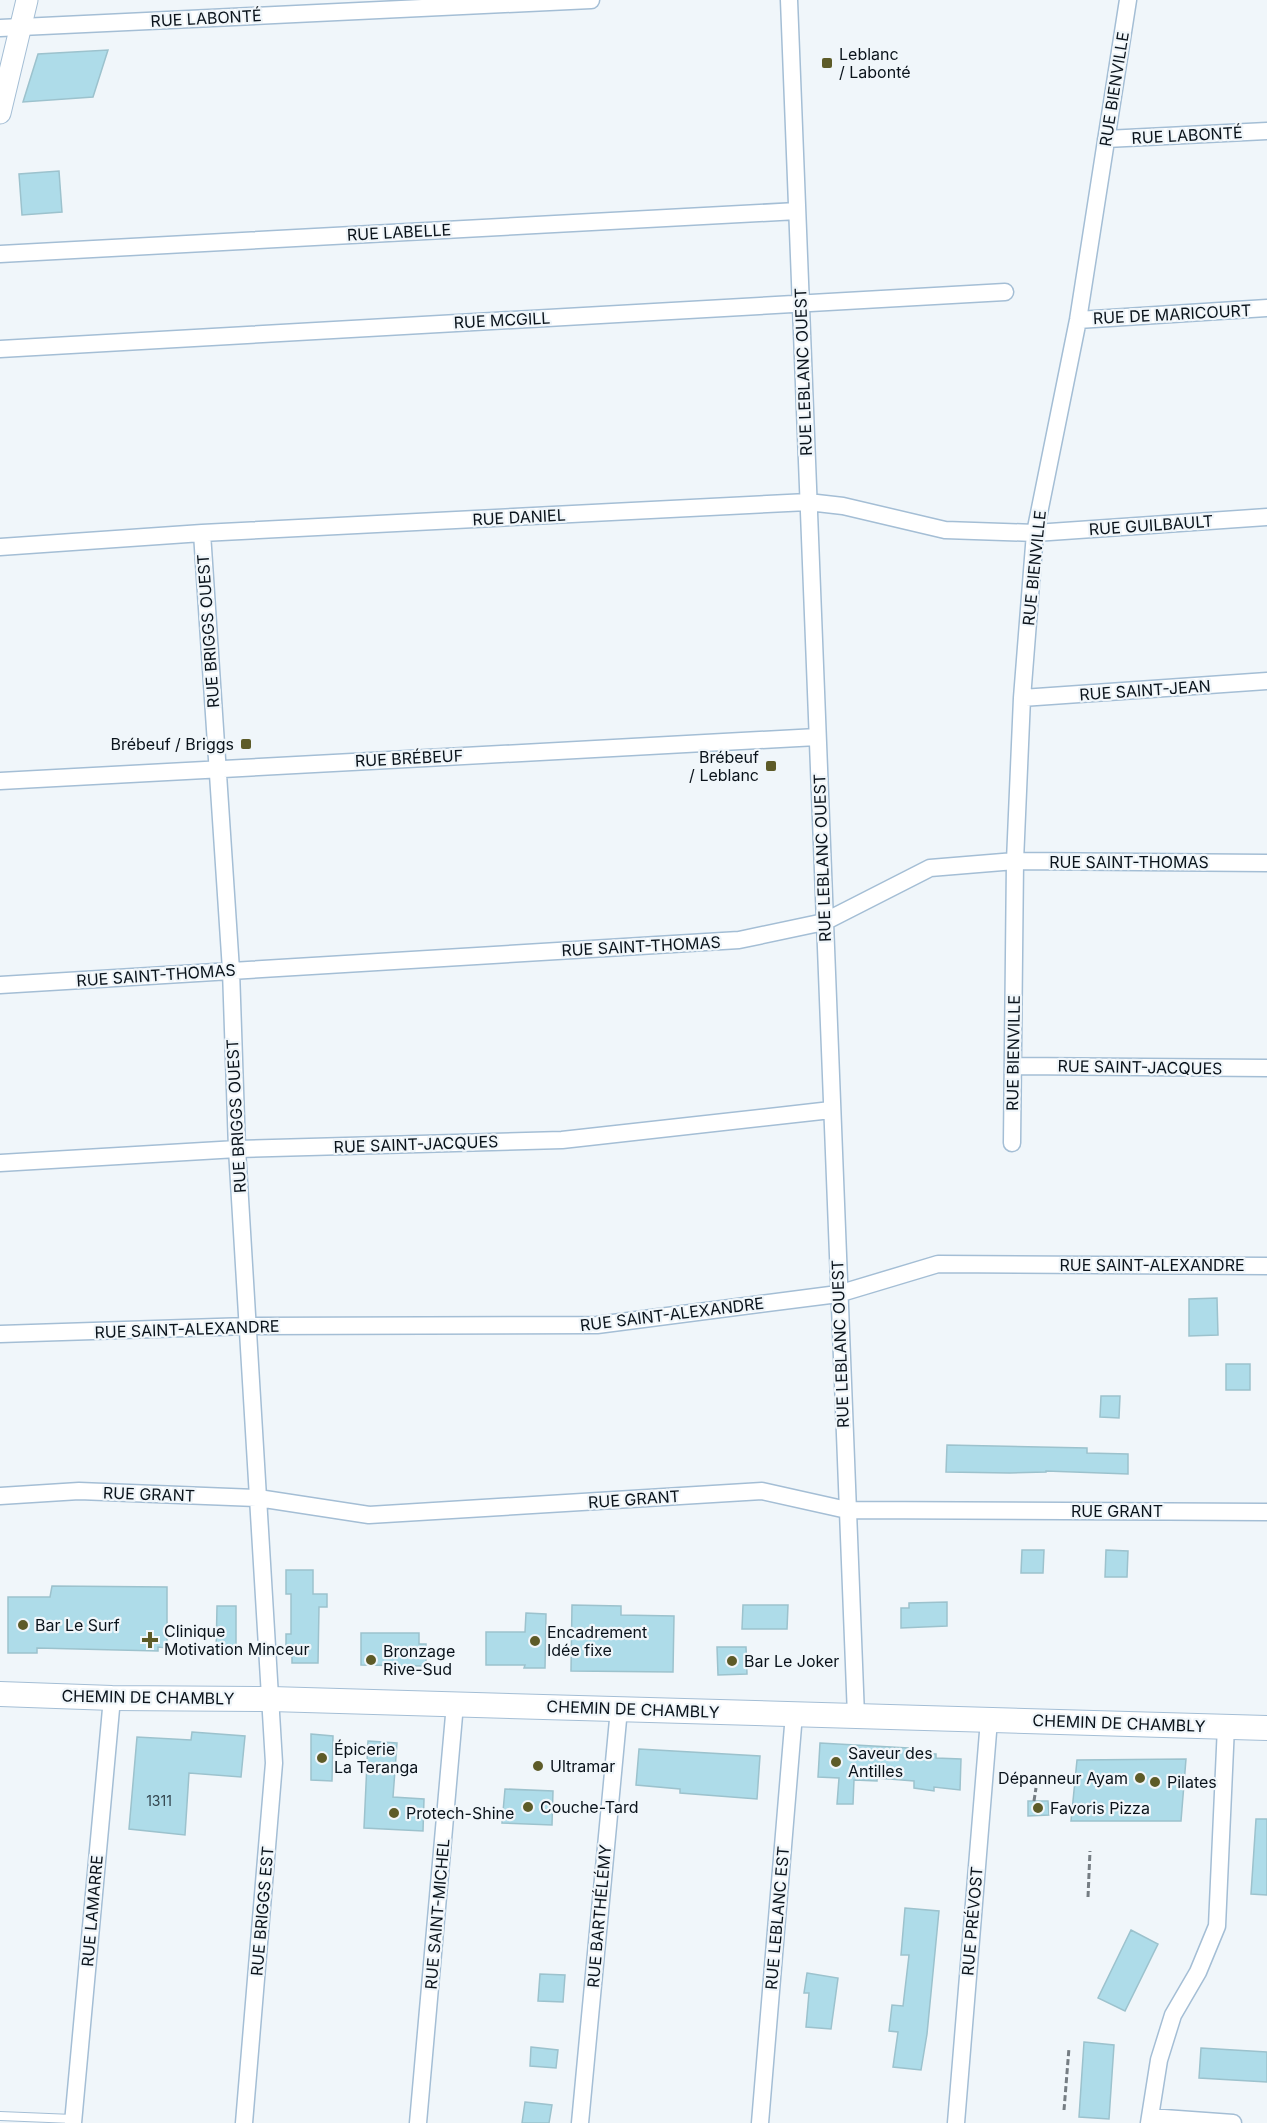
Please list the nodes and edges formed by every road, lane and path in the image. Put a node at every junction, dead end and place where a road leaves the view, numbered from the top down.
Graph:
1 (27, 0) edge
2 (591, 0) edge
3 (789, 0) edge
4 (1128, 0) edge
5 (22, 27) junction
6 (0, 28) edge
7 (0, 113) edge
8 (1267, 131) edge
9 (1106, 140) junction
10 (797, 211) junction
11 (0, 254) edge
12 (1005, 292) dead end
13 (801, 303) junction
14 (1267, 308) edge
15 (1078, 320) junction
16 (0, 349) edge
17 (808, 502) junction
18 (1267, 517) edge
19 (202, 533) junction
20 (1035, 533) junction
21 (0, 547) edge
22 (1267, 681) edge
23 (1022, 698) junction
24 (817, 737) junction
25 (217, 768) junction
26 (0, 781) edge
27 (1015, 861) junction
28 (1267, 863) edge
29 (824, 922) junction
30 (231, 970) junction
31 (0, 986) edge
32 (1014, 1066) junction
33 (1267, 1068) edge
34 (831, 1110) junction
35 (1012, 1143) dead end
36 (237, 1149) junction
37 (0, 1163) edge
38 (1267, 1266) edge
39 (838, 1294) junction
40 (248, 1326) junction
41 (0, 1334) edge
42 (0, 1496) edge
43 (258, 1498) junction
44 (847, 1510) junction
45 (1267, 1512) edge
46 (0, 1694) edge
47 (112, 1698) junction
48 (271, 1699) junction
49 (455, 1704) junction
50 (619, 1709) junction
51 (794, 1714) junction
52 (856, 1716) junction
53 (989, 1720) junction
54 (1226, 1726) junction
55 (1267, 1728) edge
56 (1036, 1788) dead end
57 (1034, 1801) dead end
58 (1090, 1851) dead end
59 (1088, 1897) dead end
60 (1069, 2048) dead end
61 (1064, 2110) dead end
62 (0, 2116) edge
63 (1150, 2120) edge
64 (73, 2121) edge
65 (244, 2123) edge
66 (418, 2123) edge
67 (580, 2123) edge
68 (760, 2123) edge
69 (956, 2123) edge
70 (1233, 2123) edge

1 - 5 street
2 - 5 street, RUE LABONTÉ
3 - 10 street, RUE LEBLANC OUEST
4 - 9 street, RUE BIENVILLE
5 - 6 street, RUE LABONTÉ
5 - 7 street
8 - 9 street, RUE LABONTÉ
9 - 15 street, RUE BIENVILLE
10 - 11 street, RUE LABELLE
10 - 13 street, RUE LEBLANC OUEST
12 - 13 street, RUE MCGILL
13 - 16 street, RUE MCGILL
13 - 17 street, RUE LEBLANC OUEST
14 - 15 street, RUE DE MARICOURT
15 - 20 street, RUE BIENVILLE
17 - 19 street, RUE DANIEL
17 - 20 street, RUE DANIEL
17 - 24 street, RUE LEBLANC OUEST
18 - 20 street, RUE GUILBAULT
19 - 21 street, RUE DANIEL
19 - 25 street, RUE BRIGGS OUEST
20 - 23 street, RUE BIENVILLE
22 - 23 street, RUE SAINT-JEAN
23 - 27 street, RUE BIENVILLE
24 - 25 street, RUE BRÉBEUF
24 - 29 street, RUE LEBLANC OUEST
25 - 26 street, RUE BRÉBEUF
25 - 30 street, RUE BRIGGS OUEST
27 - 28 street, RUE SAINT-THOMAS
27 - 29 street, RUE SAINT-THOMAS
27 - 32 street, RUE BIENVILLE
29 - 30 street, RUE SAINT-THOMAS
29 - 34 street, RUE LEBLANC OUEST
30 - 31 street, RUE SAINT-THOMAS
30 - 36 street, RUE BRIGGS OUEST
32 - 33 street, RUE SAINT-JACQUES
32 - 35 street, RUE BIENVILLE
34 - 36 street, RUE SAINT-JACQUES
34 - 39 street, RUE LEBLANC OUEST
36 - 37 street, RUE SAINT-JACQUES
36 - 40 street, RUE BRIGGS OUEST
38 - 39 street, RUE SAINT-ALEXANDRE
39 - 40 street, RUE SAINT-ALEXANDRE
39 - 44 street, RUE LEBLANC OUEST
40 - 41 street, RUE SAINT-ALEXANDRE
40 - 43 street, RUE BRIGGS OUEST
42 - 43 street, RUE GRANT
43 - 44 street, RUE GRANT
43 - 48 street, RUE BRIGGS OUEST
44 - 45 street, RUE GRANT
44 - 52 street, RUE LEBLANC OUEST
46 - 47 main road, CHEMIN DE CHAMBLY
47 - 48 main road, CHEMIN DE CHAMBLY
47 - 64 street, RUE LAMARRE
48 - 49 main road, CHEMIN DE CHAMBLY
48 - 65 street, RUE BRIGGS EST
49 - 50 main road, CHEMIN DE CHAMBLY
49 - 66 street, RUE SAINT-MICHEL
50 - 51 main road, CHEMIN DE CHAMBLY
50 - 67 street, RUE BARTHÉLÉMY
51 - 52 main road, CHEMIN DE CHAMBLY
51 - 68 street, RUE LEBLANC EST
52 - 53 main road, CHEMIN DE CHAMBLY
53 - 54 main road, CHEMIN DE CHAMBLY
53 - 69 street, RUE PRÉVOST
54 - 55 main road, CHEMIN DE CHAMBLY
54 - 63 street
56 - 57 path
58 - 59 path
60 - 61 path
62 - 64 lane
63 - 70 street

